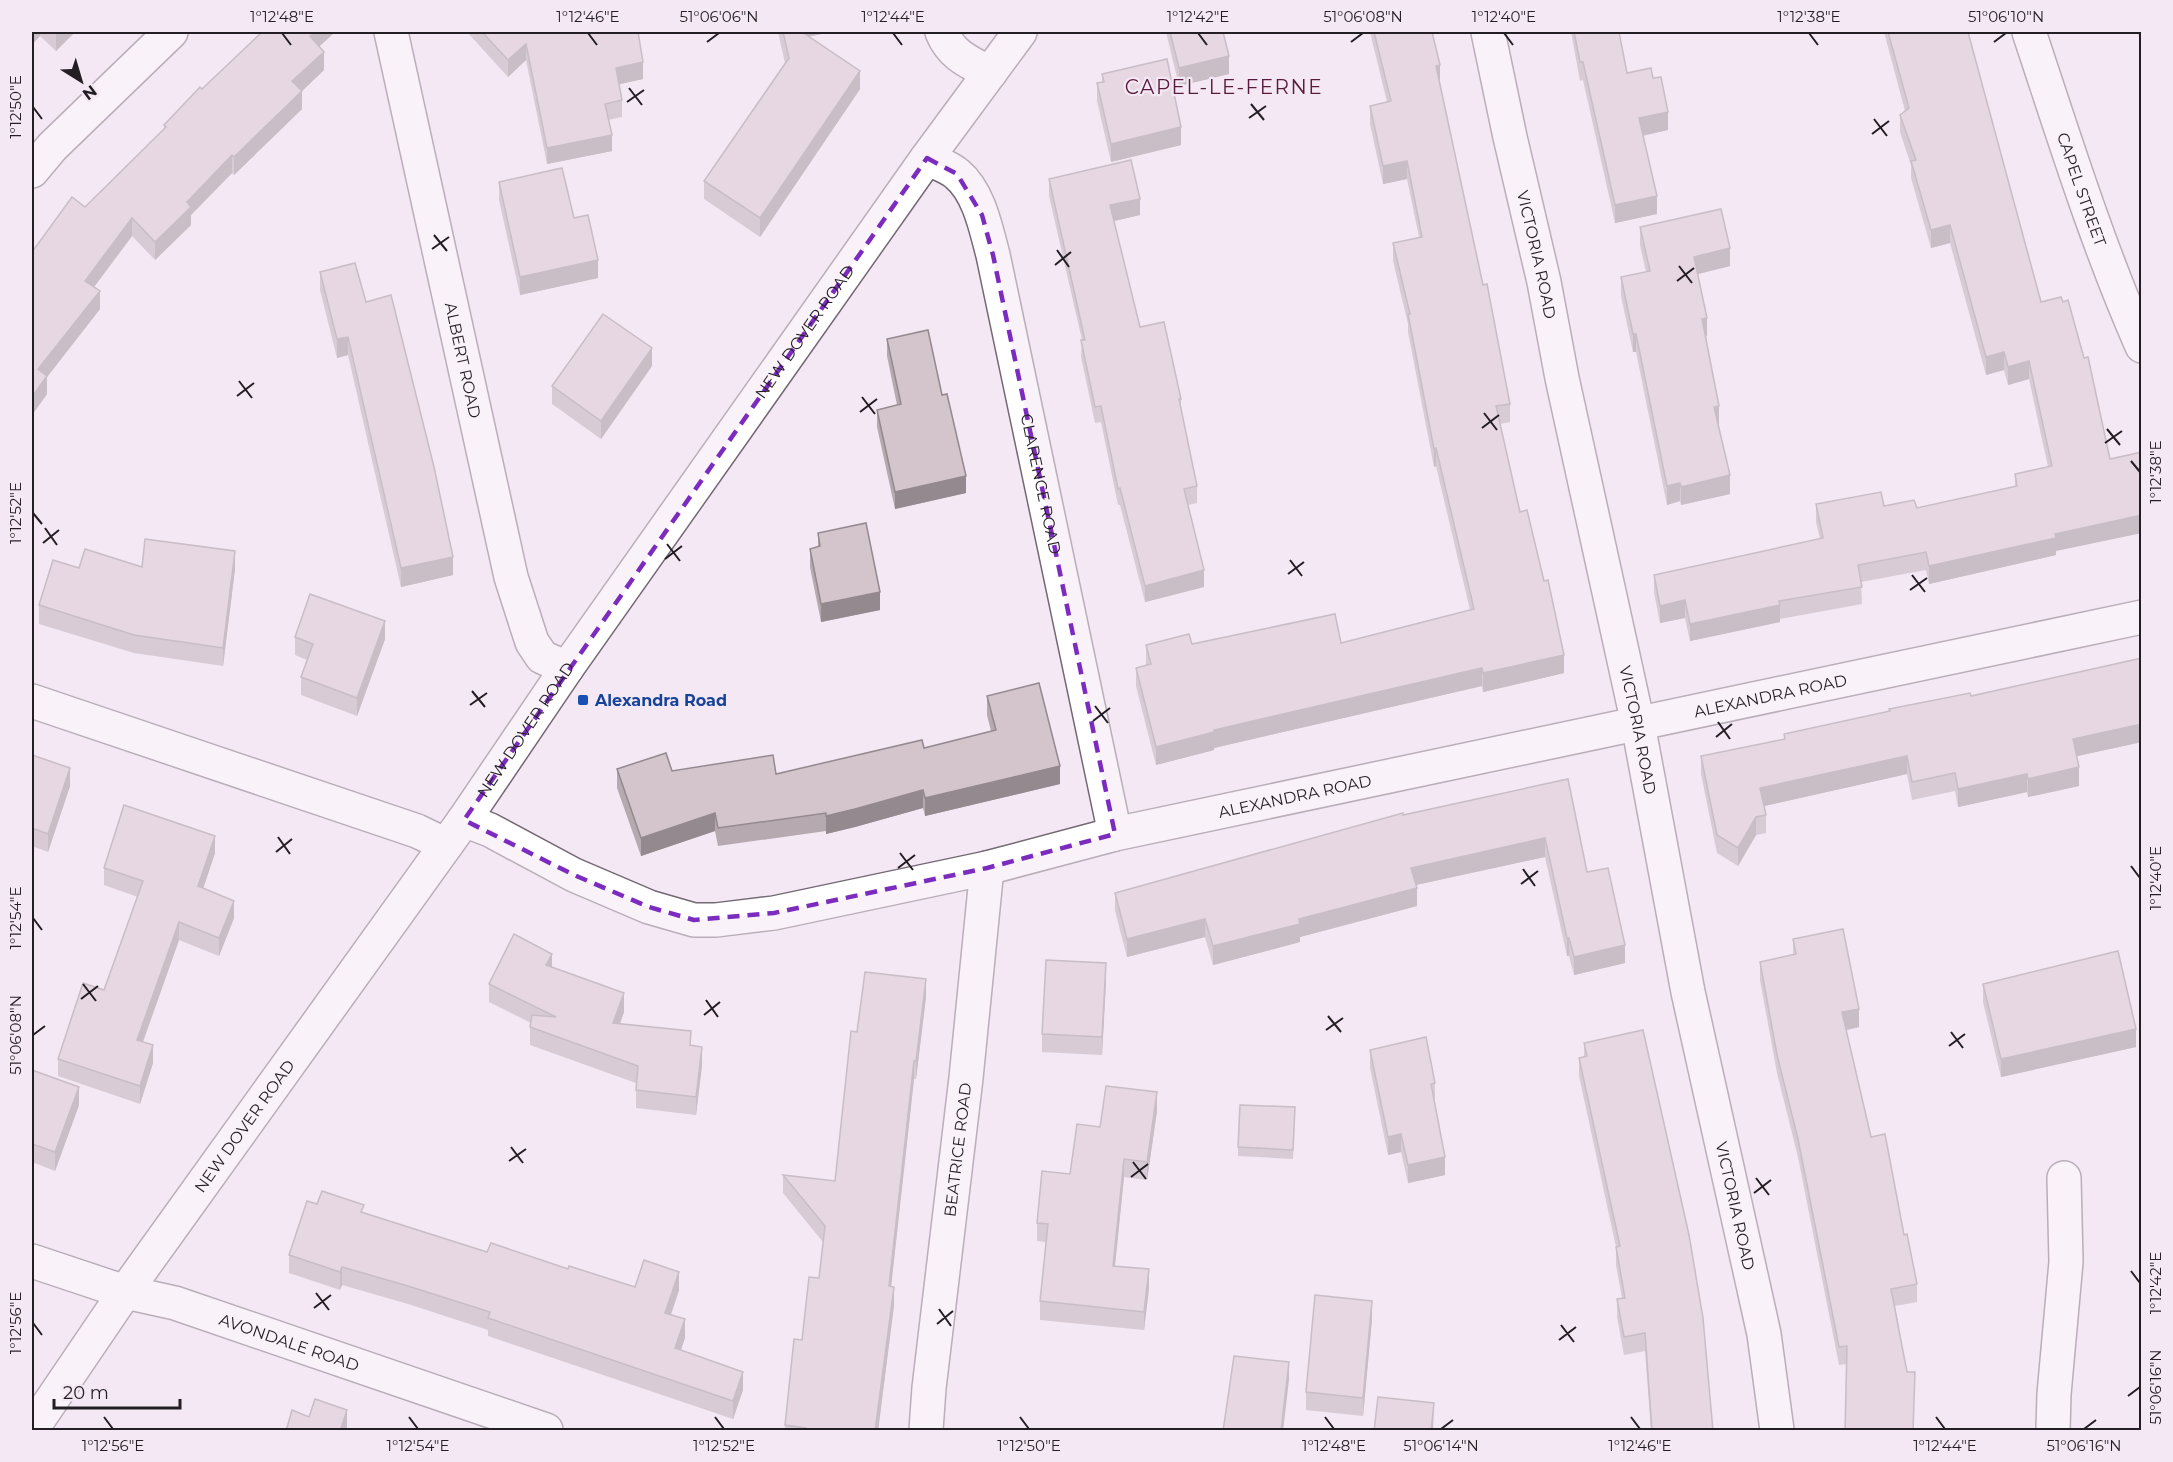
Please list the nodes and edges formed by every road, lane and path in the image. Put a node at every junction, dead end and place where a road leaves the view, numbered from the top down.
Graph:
1 (171, 32) edge
2 (391, 32) edge
3 (942, 32) edge
4 (1020, 32) edge
5 (1488, 32) edge
6 (2029, 32) edge
7 (990, 74) junction
8 (927, 158) junction
9 (32, 171) edge
10 (2142, 346) edge
11 (2142, 617) edge
12 (567, 668) junction
13 (32, 701) edge
14 (1638, 724) junction
15 (455, 832) junction
16 (1115, 834) junction
17 (987, 868) junction
18 (2064, 1178) dead end
19 (32, 1261) edge
20 (125, 1293) junction
21 (32, 1429) edge
22 (546, 1431) edge
23 (926, 1431) edge
24 (1777, 1431) edge
25 (2053, 1431) edge

1 - 9 street
2 - 12 street, ALBERT ROAD
3 - 7 street
4 - 7 street, NEW DOVER ROAD
5 - 14 street, VICTORIA ROAD
6 - 10 street, CAPEL STREET
7 - 8 street, NEW DOVER ROAD
8 - 12 street, NEW DOVER ROAD
8 - 16 street, CLARENCE ROAD
11 - 14 street, ALEXANDRA ROAD
12 - 15 street, NEW DOVER ROAD
13 - 15 street, ALEXANDRA ROAD
14 - 16 street, ALEXANDRA ROAD
14 - 24 street, VICTORIA ROAD
15 - 17 street, ALEXANDRA ROAD
15 - 20 street, NEW DOVER ROAD
16 - 17 street, ALEXANDRA ROAD
17 - 23 street, BEATRICE ROAD
18 - 25 street
19 - 20 street, AVONDALE ROAD
20 - 21 street, NEW DOVER ROAD
20 - 22 street, AVONDALE ROAD

